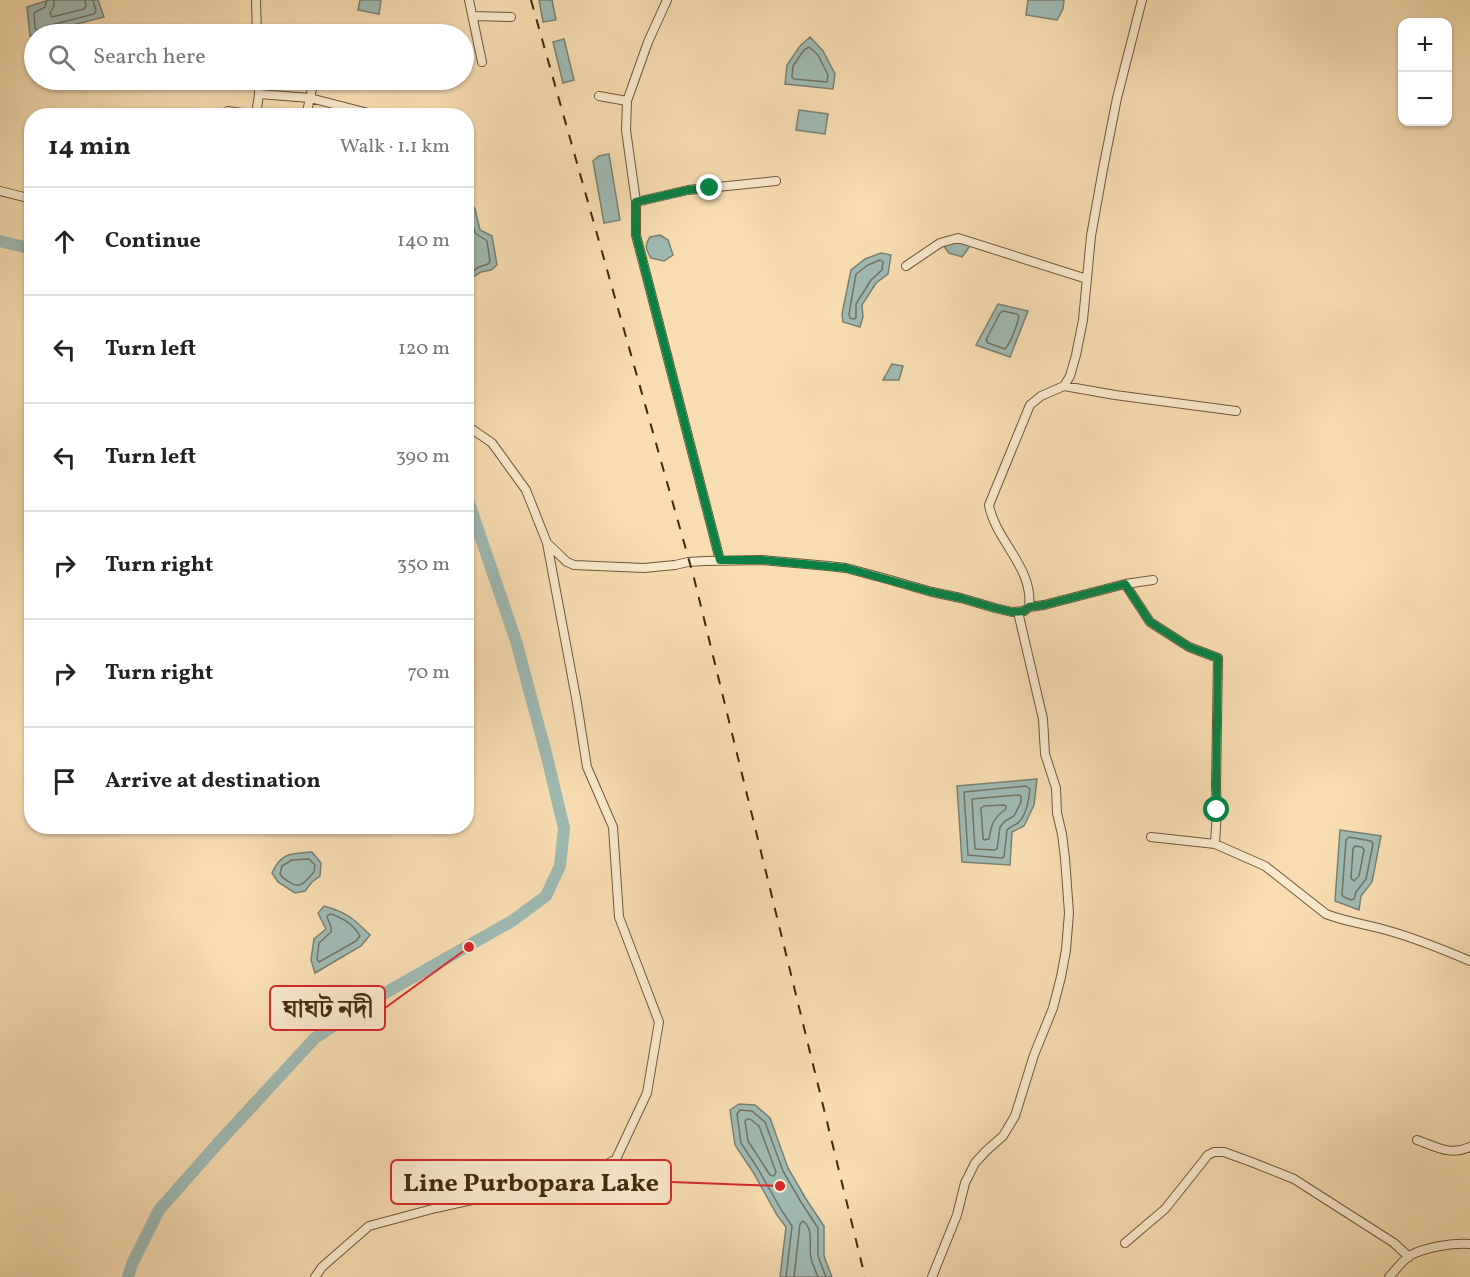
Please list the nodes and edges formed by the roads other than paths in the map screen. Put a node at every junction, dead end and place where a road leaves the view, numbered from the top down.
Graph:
1 (256, 0) edge
2 (469, 0) edge
3 (667, 0) edge
4 (1142, 0) edge
5 (472, 16) junction
6 (511, 17) dead end
7 (257, 24) edge
8 (474, 24) edge
9 (474, 25) edge
10 (482, 62) dead end
11 (259, 90) edge
12 (312, 90) edge
13 (259, 94) junction
14 (599, 96) dead end
15 (310, 98) junction
16 (627, 101) junction
17 (257, 108) edge
18 (308, 108) edge
19 (349, 108) edge
20 (776, 181) dead end
21 (0, 191) edge
22 (24, 197) edge
23 (636, 202) junction
24 (906, 266) dead end
25 (1087, 279) junction
26 (1064, 386) junction
27 (1236, 411) dead end
28 (474, 430) edge
29 (547, 543) junction
30 (720, 560) junction
31 (1153, 580) dead end
32 (1125, 584) junction
33 (1029, 607) junction
34 (1018, 612) junction
35 (1151, 837) dead end
36 (1215, 844) junction
37 (1470, 962) edge
38 (1417, 1140) dead end
39 (1470, 1147) edge
40 (1125, 1243) dead end
41 (1470, 1244) edge
42 (1409, 1257) junction
43 (315, 1277) edge
44 (932, 1277) edge
45 (1389, 1277) edge

1 - 7 street
2 - 5 street
3 - 16 street
4 - 25 street
5 - 6 street
5 - 8 street
9 - 10 street
11 - 13 street
12 - 15 street
13 - 15 street
13 - 17 street
14 - 16 street
15 - 18 street
15 - 19 street
16 - 23 street
20 - 23 street
21 - 22 street
23 - 30 street
24 - 25 street
25 - 26 street
26 - 27 street
26 - 33 street
28 - 29 street
29 - 30 street
29 - 43 street
30 - 34 street
31 - 32 street
32 - 33 street
32 - 36 street
33 - 34 street
34 - 44 street
35 - 36 street
36 - 37 street
38 - 39 street
40 - 42 street
41 - 42 street
42 - 45 street

